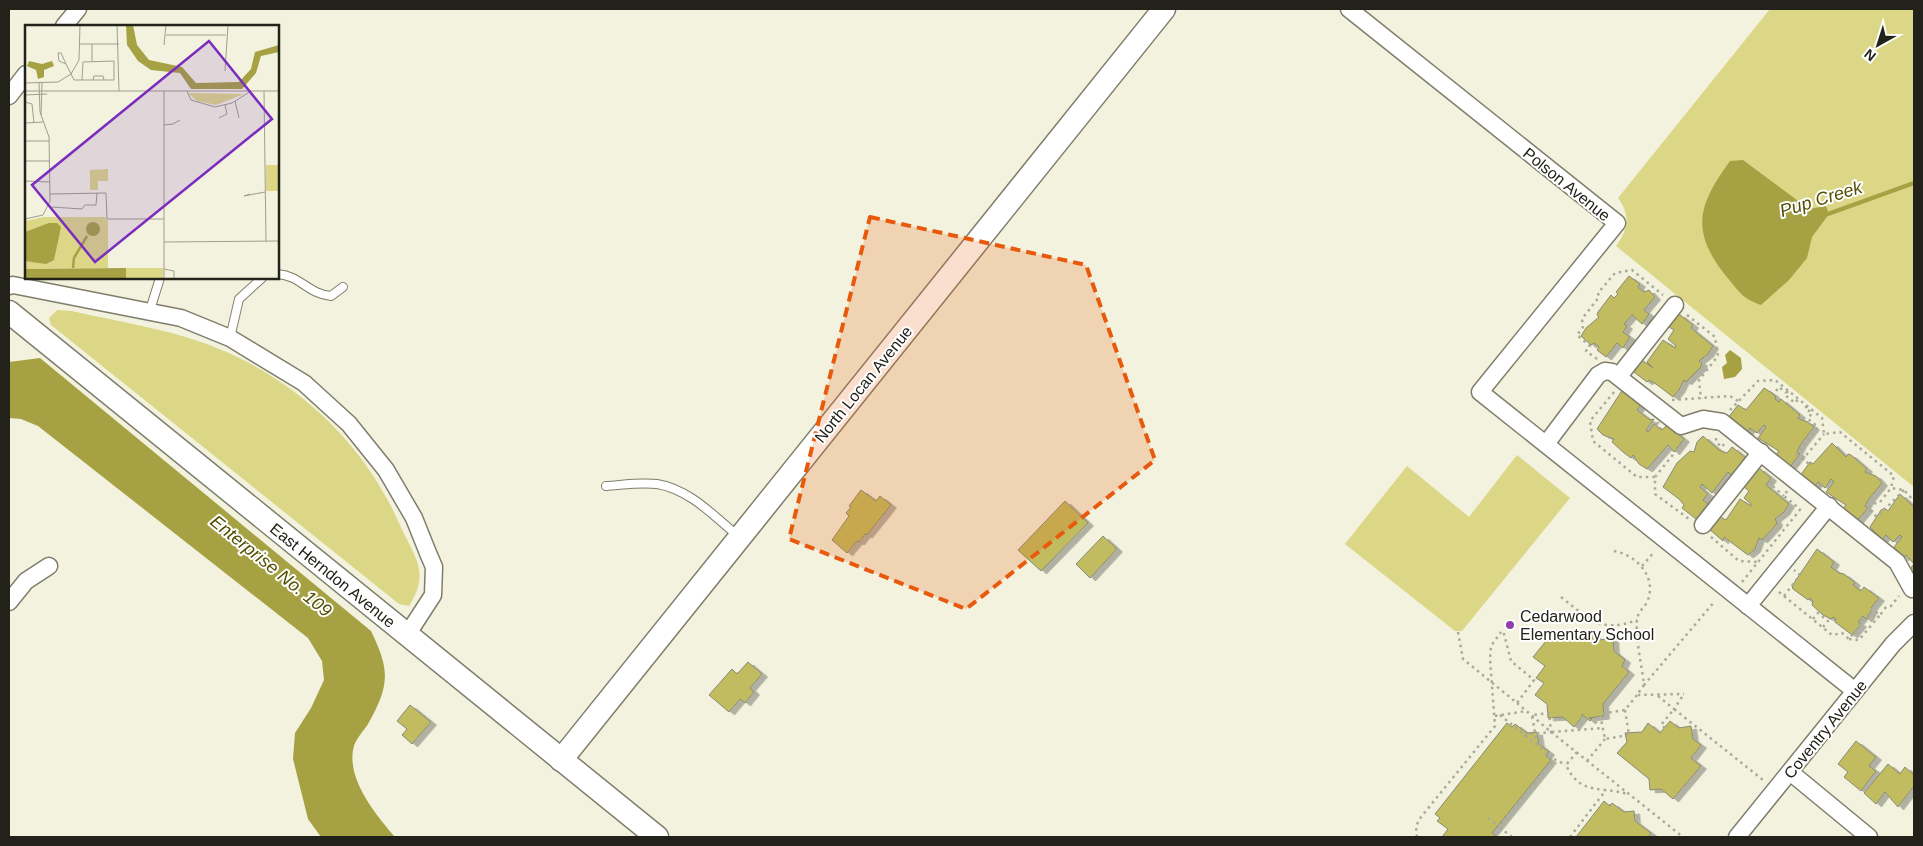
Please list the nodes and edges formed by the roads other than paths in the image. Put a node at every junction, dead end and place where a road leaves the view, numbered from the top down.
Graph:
1 (78, 9) edge
2 (1164, 9) edge
3 (1349, 9) edge
4 (65, 25) edge
5 (25, 75) edge
6 (9, 96) edge
7 (279, 274) edge
8 (160, 279) edge
9 (261, 279) edge
10 (9, 286) edge
11 (344, 287) dead end
12 (1675, 305) road end
13 (9, 312) edge
14 (149, 313) junction
15 (230, 338) junction
16 (1618, 382) junction
17 (1546, 444) junction
18 (1761, 452) junction
19 (606, 486) dead end
20 (1829, 506) junction
21 (1703, 529) road end
22 (739, 538) junction
23 (49, 566) dead end
24 (1912, 588) road end
25 (9, 602) edge
26 (1748, 606) junction
27 (1914, 623) edge
28 (407, 635) junction
29 (1854, 691) junction
30 (562, 760) junction
31 (1790, 772) junction
32 (657, 837) edge
33 (1738, 837) edge
34 (1869, 837) edge

1 - 4 street
2 - 22 street, North Locan Avenue
3 - 17 street, Polson Avenue
5 - 6 street
7 - 11 lane
8 - 14 lane
9 - 15 lane
10 - 14 street
12 - 16 street
13 - 28 street, East Herndon Avenue
14 - 15 street
15 - 28 street
16 - 17 street
16 - 18 street
17 - 26 street
18 - 20 street
18 - 21 street
19 - 22 lane
20 - 24 street
20 - 26 street
22 - 30 street, North Locan Avenue
23 - 25 street
26 - 29 street
27 - 29 street, Coventry Avenue
28 - 30 street, East Herndon Avenue
29 - 31 street, Coventry Avenue
30 - 32 street, East Herndon Avenue
31 - 33 street, Coventry Avenue
31 - 34 street

